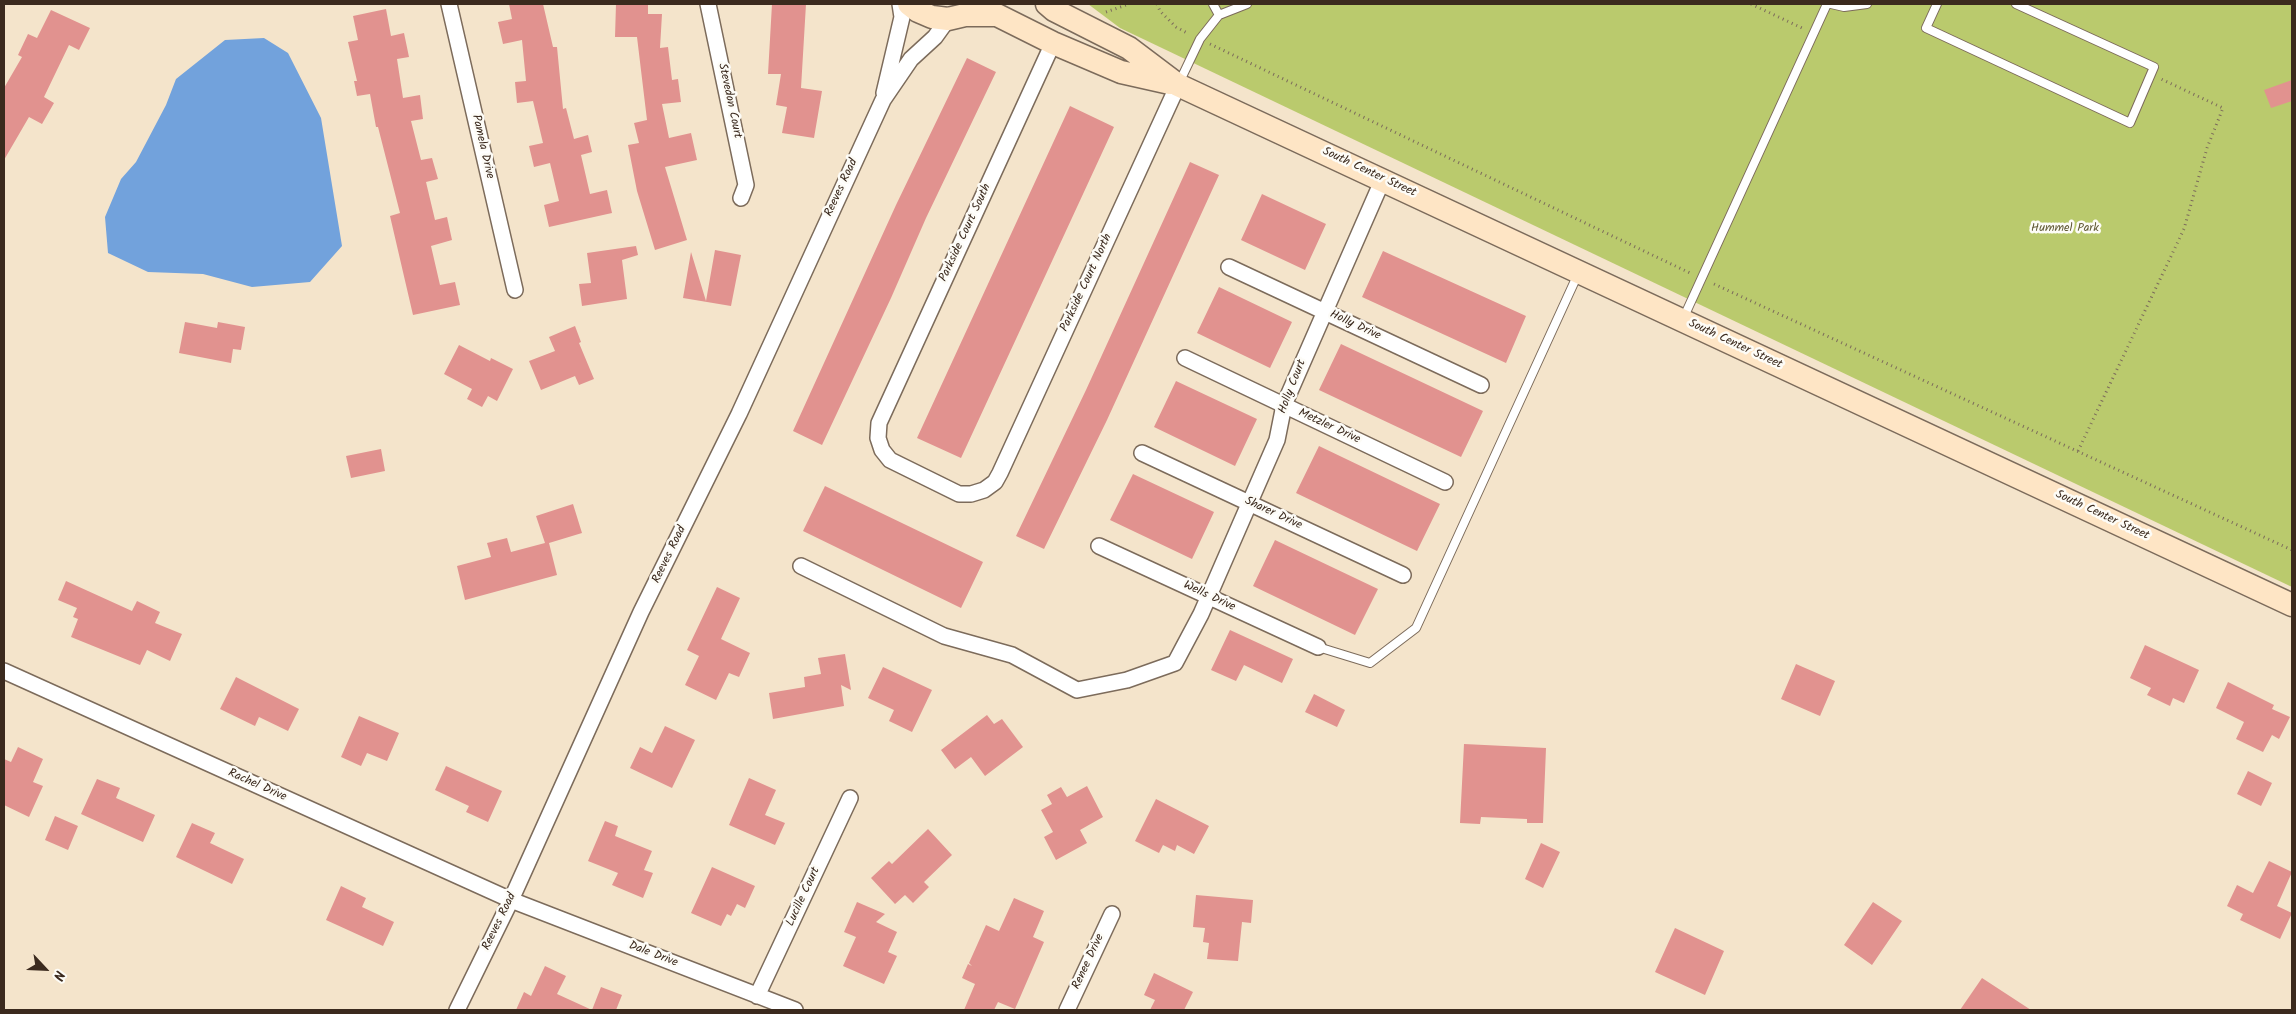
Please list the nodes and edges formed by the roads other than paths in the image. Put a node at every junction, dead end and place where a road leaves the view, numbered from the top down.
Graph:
1 (449, 4) edge
2 (708, 4) edge
3 (900, 4) edge
4 (909, 4) edge
5 (1046, 4) edge
6 (1213, 4) edge
7 (1247, 4) edge
8 (1829, 4) edge
9 (1867, 4) edge
10 (1937, 4) edge
11 (2016, 4) edge
12 (965, 13) edge
13 (1218, 15) junction
14 (1053, 43) junction
15 (1178, 85) junction
16 (883, 100) junction
17 (1384, 180) junction
18 (741, 198) dead end
19 (1229, 267) dead end
20 (1579, 273) junction
21 (515, 290) dead end
22 (1325, 312) junction
23 (1682, 321) junction
24 (1185, 358) dead end
25 (1482, 385) dead end
26 (1284, 405) junction
27 (1142, 454) dead end
28 (995, 482) joint
29 (1445, 482) dead end
30 (1248, 503) junction
31 (1099, 546) dead end
32 (801, 566) dead end
33 (1403, 575) dead end
34 (1208, 596) junction
35 (2292, 605) edge
36 (1318, 647) joint
37 (4, 671) edge
38 (850, 798) dead end
39 (511, 900) junction
40 (1112, 914) dead end
41 (757, 996) junction
42 (458, 1010) edge
43 (795, 1010) edge
44 (1067, 1010) edge

1 - 21 street, Pamela Drive
2 - 18 street, Stevedon Court
3 - 16 street, Reeves Road
4 - 12 main road, South Center Street
5 - 15 main road, South Center Street
6 - 13 lane
7 - 13 lane
8 - 9 lane
8 - 23 lane
10 - 11 lane
12 - 14 main road, South Center Street
12 - 16 street, Reeves Road
13 - 15 lane
14 - 15 main road, South Center Street
14 - 28 street, Parkside Court South
15 - 17 main road, South Center Street
15 - 28 street, Parkside Court North
16 - 39 street, Reeves Road
17 - 20 main road, South Center Street
17 - 22 street, Holly Court
19 - 22 street, Holly Drive
20 - 23 main road, South Center Street
20 - 36 lane
22 - 25 street, Holly Drive
22 - 26 street, Holly Court
23 - 35 main road, South Center Street
24 - 26 street, Metzler Drive
26 - 29 street, Metzler Drive
26 - 30 street, Holly Court
27 - 30 street, Sharer Drive
30 - 33 street, Sharer Drive
30 - 34 street, Holly Court
31 - 34 street, Wells Drive
32 - 34 street, Holly Court
34 - 36 street, Wells Drive
37 - 39 street, Rachel Drive
38 - 41 street, Lucille Court
39 - 41 street, Dale Drive
39 - 42 street, Reeves Road
40 - 44 street, Renee Drive
41 - 43 street, Dale Drive

